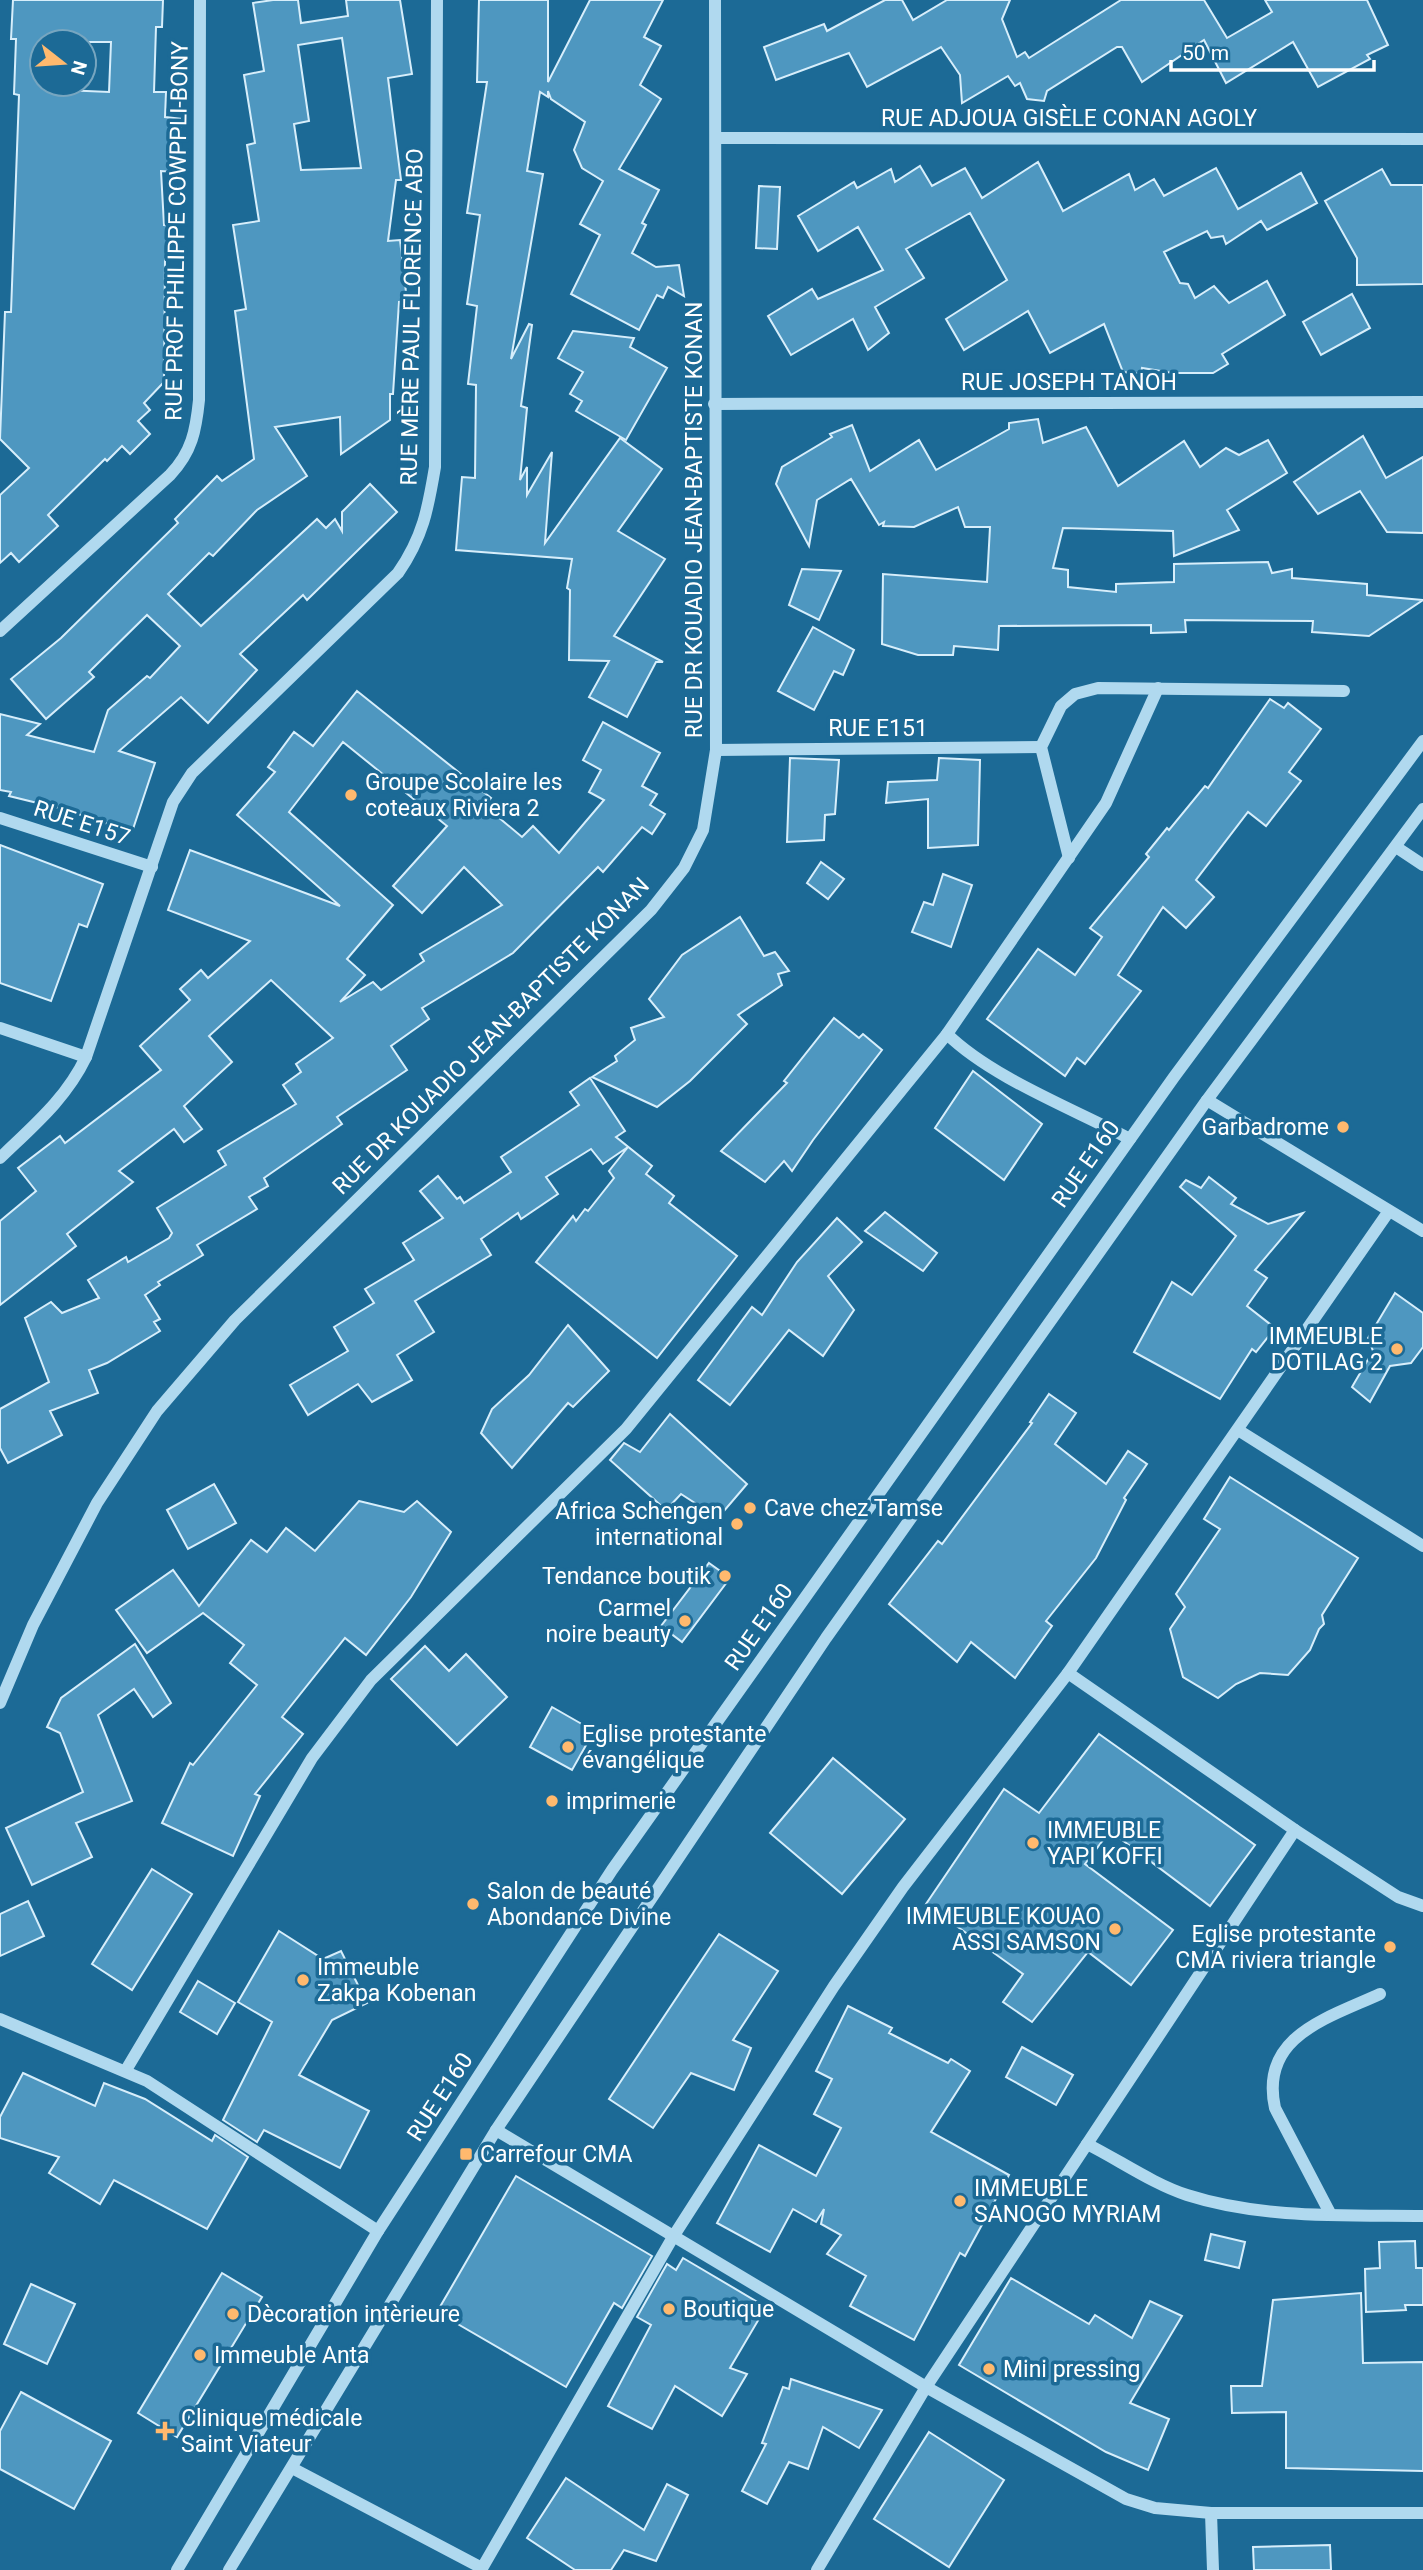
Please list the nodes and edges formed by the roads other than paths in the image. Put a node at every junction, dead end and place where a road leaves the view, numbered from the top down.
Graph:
1 (200, 0) edge
2 (437, 0) edge
3 (715, 0) edge
4 (716, 138) junction
5 (1423, 139) edge
6 (1423, 402) edge
7 (714, 404) junction
8 (0, 631) edge
9 (1158, 688) junction
10 (1344, 691) dead end
11 (1423, 741) edge
12 (1041, 747) junction
13 (716, 750) junction
14 (1423, 809) edge
15 (0, 818) edge
16 (1396, 846) junction
17 (1069, 859) junction
18 (1423, 865) edge
19 (152, 867) junction
20 (0, 1028) edge
21 (947, 1034) junction
22 (86, 1057) junction
23 (1207, 1100) junction
24 (1130, 1139) junction
25 (0, 1158) edge
26 (1390, 1211) junction
27 (1423, 1231) edge
28 (1238, 1430) junction
29 (1423, 1546) edge
30 (1068, 1673) junction
31 (0, 1703) edge
32 (1295, 1830) junction
33 (1423, 1906) edge
34 (1380, 1994) dead end
35 (0, 2019) edge
36 (126, 2070) junction
37 (496, 2130) junction
38 (1087, 2144) junction
39 (1331, 2215) junction
40 (1423, 2216) edge
41 (378, 2231) junction
42 (673, 2237) junction
43 (926, 2387) junction
44 (292, 2468) junction
45 (1211, 2513) junction
46 (1423, 2513) edge
47 (481, 2569) edge
48 (177, 2570) edge
49 (229, 2570) edge
50 (817, 2570) edge
51 (1213, 2570) edge

1 - 8 street, RUE PROF PHILIPPE COWPPLI-BONY
2 - 19 street, RUE MÈRE PAUL FLORENCE ABO
3 - 4 street, RUE DR KOUADIO JEAN-BAPTISTE KONAN
4 - 5 street, RUE ADJOUA GISÈLE CONAN AGOLY
4 - 7 street, RUE DR KOUADIO JEAN-BAPTISTE KONAN
6 - 7 street, RUE JOSEPH TANOH
7 - 13 street, RUE DR KOUADIO JEAN-BAPTISTE KONAN
9 - 10 street
9 - 12 street
9 - 17 street
11 - 24 street, RUE E160
12 - 13 street, RUE E151
12 - 17 street
13 - 31 street, RUE DR KOUADIO JEAN-BAPTISTE KONAN
14 - 16 street
15 - 19 street, RUE E157
16 - 18 street
16 - 23 street
17 - 21 street
19 - 22 street, RUE MÈRE PAUL FLORENCE ABO
20 - 22 street
21 - 24 street
21 - 36 street
22 - 25 street, RUE MÈRE PAUL FLORENCE ABO
23 - 26 street
23 - 37 street
24 - 41 street, RUE E160
26 - 27 street
26 - 28 street
28 - 29 street
28 - 30 street
30 - 32 street
30 - 42 street
32 - 33 street
32 - 38 street
34 - 39 street
35 - 36 street
36 - 41 street
37 - 42 street
37 - 44 street
38 - 39 street
38 - 43 street
39 - 40 street
41 - 48 street, RUE E160
42 - 43 street
42 - 47 street
43 - 45 street
43 - 50 street
44 - 47 street
44 - 49 street
45 - 46 street
45 - 51 street

